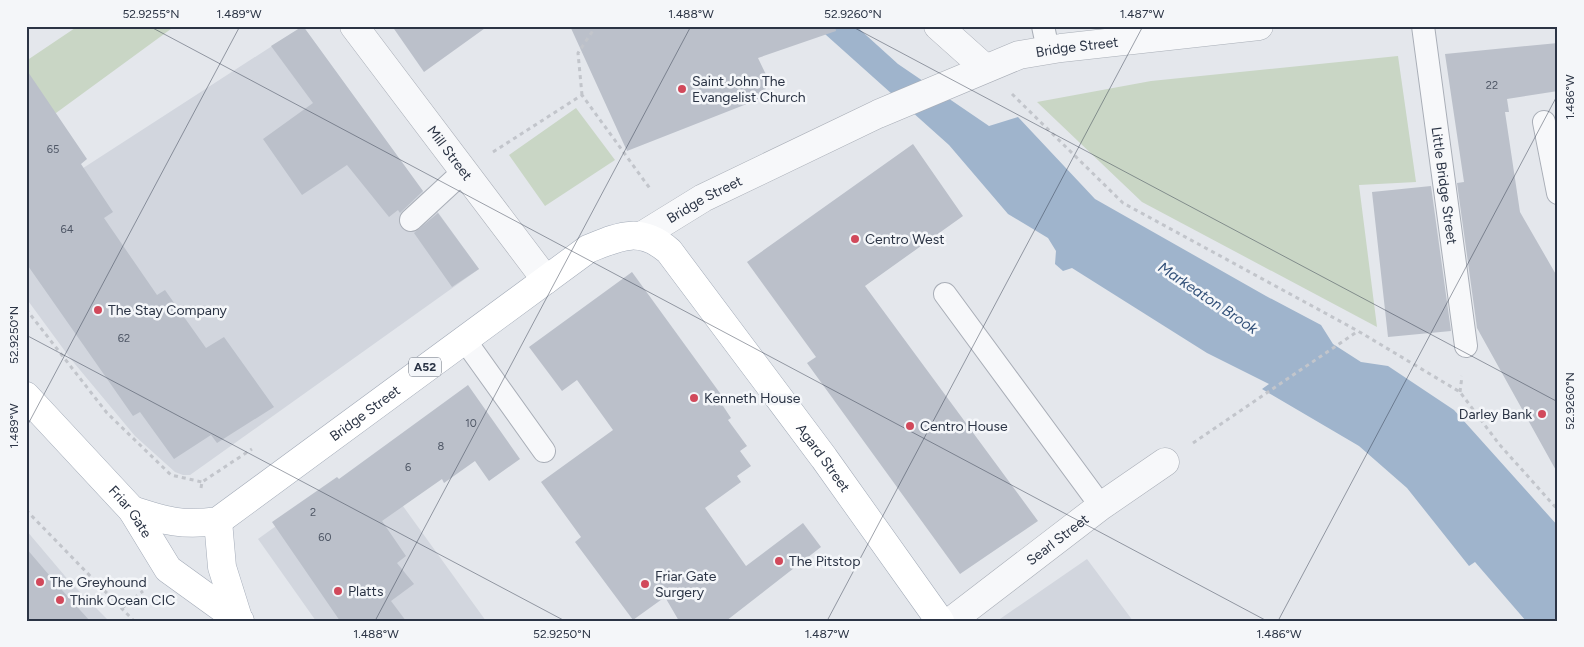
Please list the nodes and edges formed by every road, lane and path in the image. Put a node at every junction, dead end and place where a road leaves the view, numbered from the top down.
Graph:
1 (354, 26) edge
2 (938, 26) edge
3 (1259, 26) edge
4 (1423, 26) edge
5 (594, 29) dead end
6 (1046, 38) edge
7 (985, 68) junction
8 (582, 95) junction
9 (1544, 122) dead end
10 (463, 172) junction
11 (1558, 193) edge
12 (670, 216) junction
13 (411, 220) dead end
14 (643, 235) junction
15 (546, 280) junction
16 (945, 294) dead end
17 (26, 310) edge
18 (1358, 331) junction
19 (464, 339) junction
20 (1466, 346) dead end
21 (26, 396) edge
22 (544, 451) dead end
23 (1165, 462) joint
24 (202, 482) dead end
25 (1101, 506) junction
26 (26, 510) edge
27 (132, 510) junction
28 (1558, 510) edge
29 (218, 522) junction
30 (239, 619) edge
31 (134, 621) edge
32 (940, 621) edge
33 (951, 621) edge

1 - 10 street, Mill Street
2 - 7 street
3 - 6 street, Bridge Street
4 - 20 lane, Little Bridge Street
5 - 8 path
6 - 7 street, Bridge Street
7 - 12 street, Bridge Street
7 - 18 path
8 - 10 path
8 - 12 path
9 - 11 lane
10 - 13 lane
10 - 15 street, Mill Street
12 - 14 street, Bridge Street
14 - 15 main road, Bridge Street / A52
14 - 32 main road, Agard Street
15 - 19 main road, Bridge Street / A52
16 - 25 lane
17 - 24 path
18 - 23 path
18 - 28 path
19 - 22 lane
19 - 29 main road, Bridge Street / A52
21 - 27 main road, Friar Gate
23 - 25 street, Searl Street
25 - 33 street, Searl Street
26 - 31 path
27 - 29 main road
27 - 30 main road, Friar Gate
29 - 30 main road

